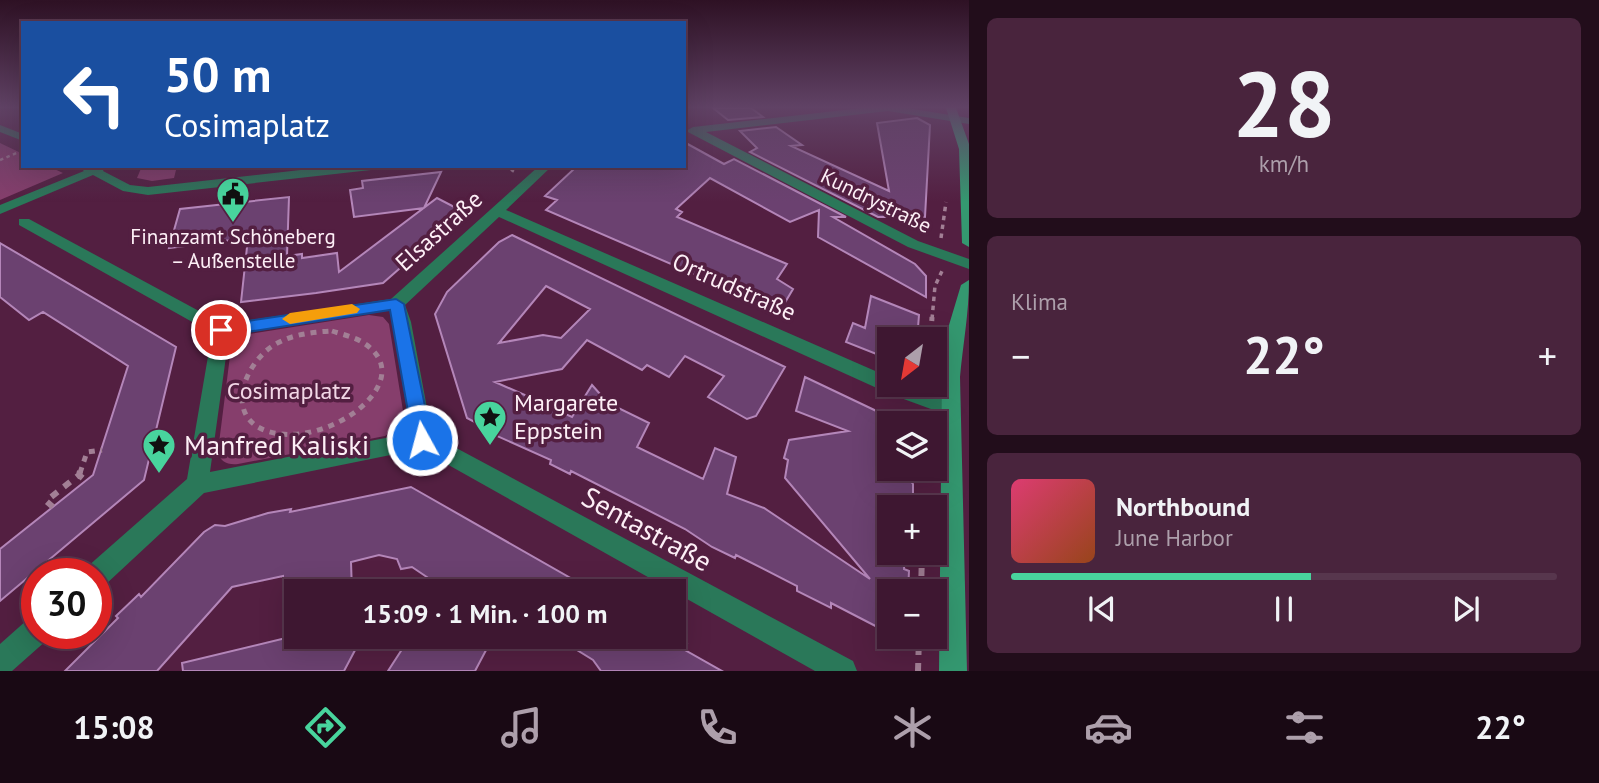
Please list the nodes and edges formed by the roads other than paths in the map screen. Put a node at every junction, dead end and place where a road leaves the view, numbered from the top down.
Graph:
1 (705, 139) edge
2 (966, 144) edge
3 (93, 168) edge
4 (353, 168) edge
5 (544, 168) edge
6 (0, 210) edge
7 (498, 211) junction
8 (24, 222) dead end
9 (969, 243) edge
10 (969, 265) edge
11 (969, 288) edge
12 (396, 304) junction
13 (221, 330) junction
14 (950, 408) junction
15 (422, 440) junction
16 (198, 484) junction
17 (112, 562) edge
18 (21, 644) edge
19 (0, 663) edge
20 (843, 671) edge
21 (953, 671) edge

1 - 10 street, Kundrystraße
2 - 9 main road
3 - 4 street
3 - 6 street
5 - 7 street, Elsastraße
7 - 12 street, Elsastraße
7 - 14 street, Ortrudstraße
8 - 13 street
10 - 11 main road
11 - 14 main road
12 - 13 street
12 - 15 street
13 - 16 street
14 - 21 main road
15 - 16 street
15 - 20 street, Sentastraße
16 - 17 street
18 - 19 street

